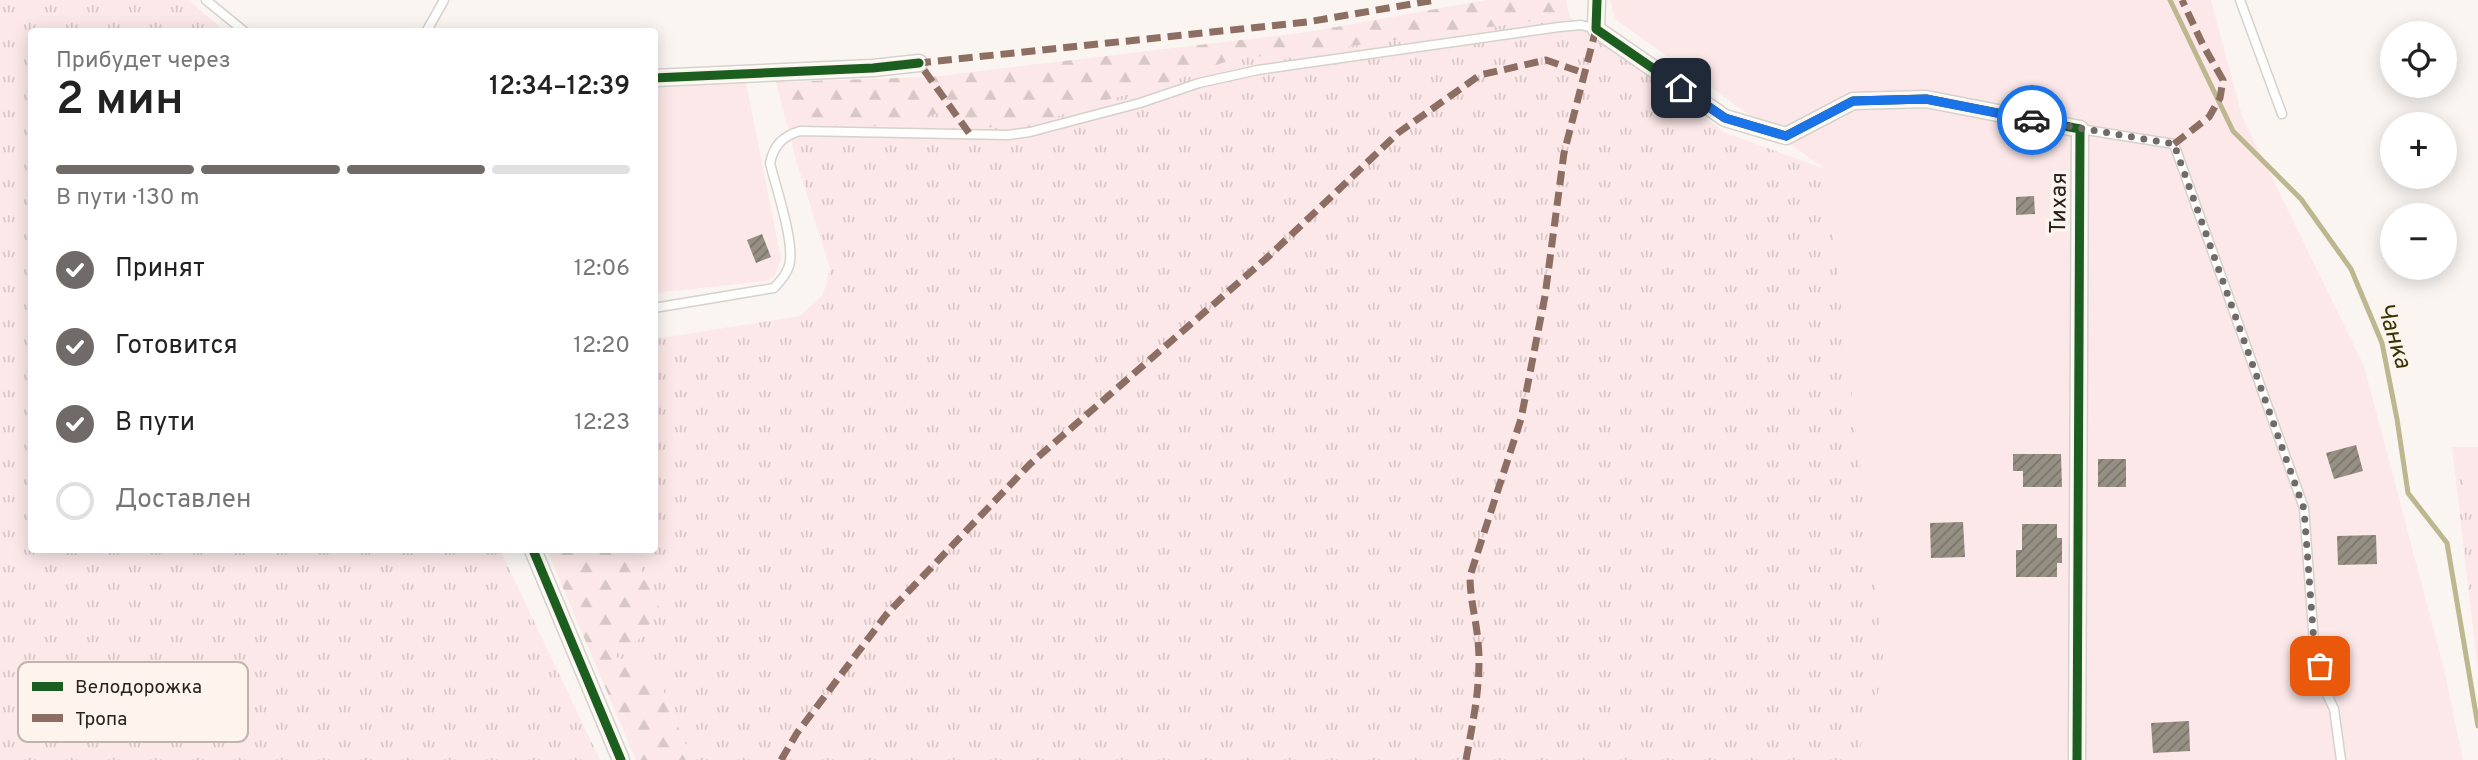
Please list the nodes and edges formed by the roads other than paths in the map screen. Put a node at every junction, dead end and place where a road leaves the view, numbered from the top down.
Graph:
1 (206, 0) edge
2 (444, 0) edge
3 (1597, 0) edge
4 (2240, 0) edge
5 (240, 28) edge
6 (428, 28) edge
7 (1596, 29) junction
8 (919, 63) dead end
9 (658, 78) edge
10 (2282, 114) dead end
11 (2080, 129) junction
12 (658, 307) edge
13 (534, 553) edge
14 (621, 760) edge
15 (2077, 760) edge
16 (2341, 760) edge

1 - 5 lane
2 - 6 lane
3 - 7 street
4 - 10 lane
7 - 11 street
7 - 12 lane
8 - 9 street
11 - 15 street, Тихая
11 - 16 lane
13 - 14 street

